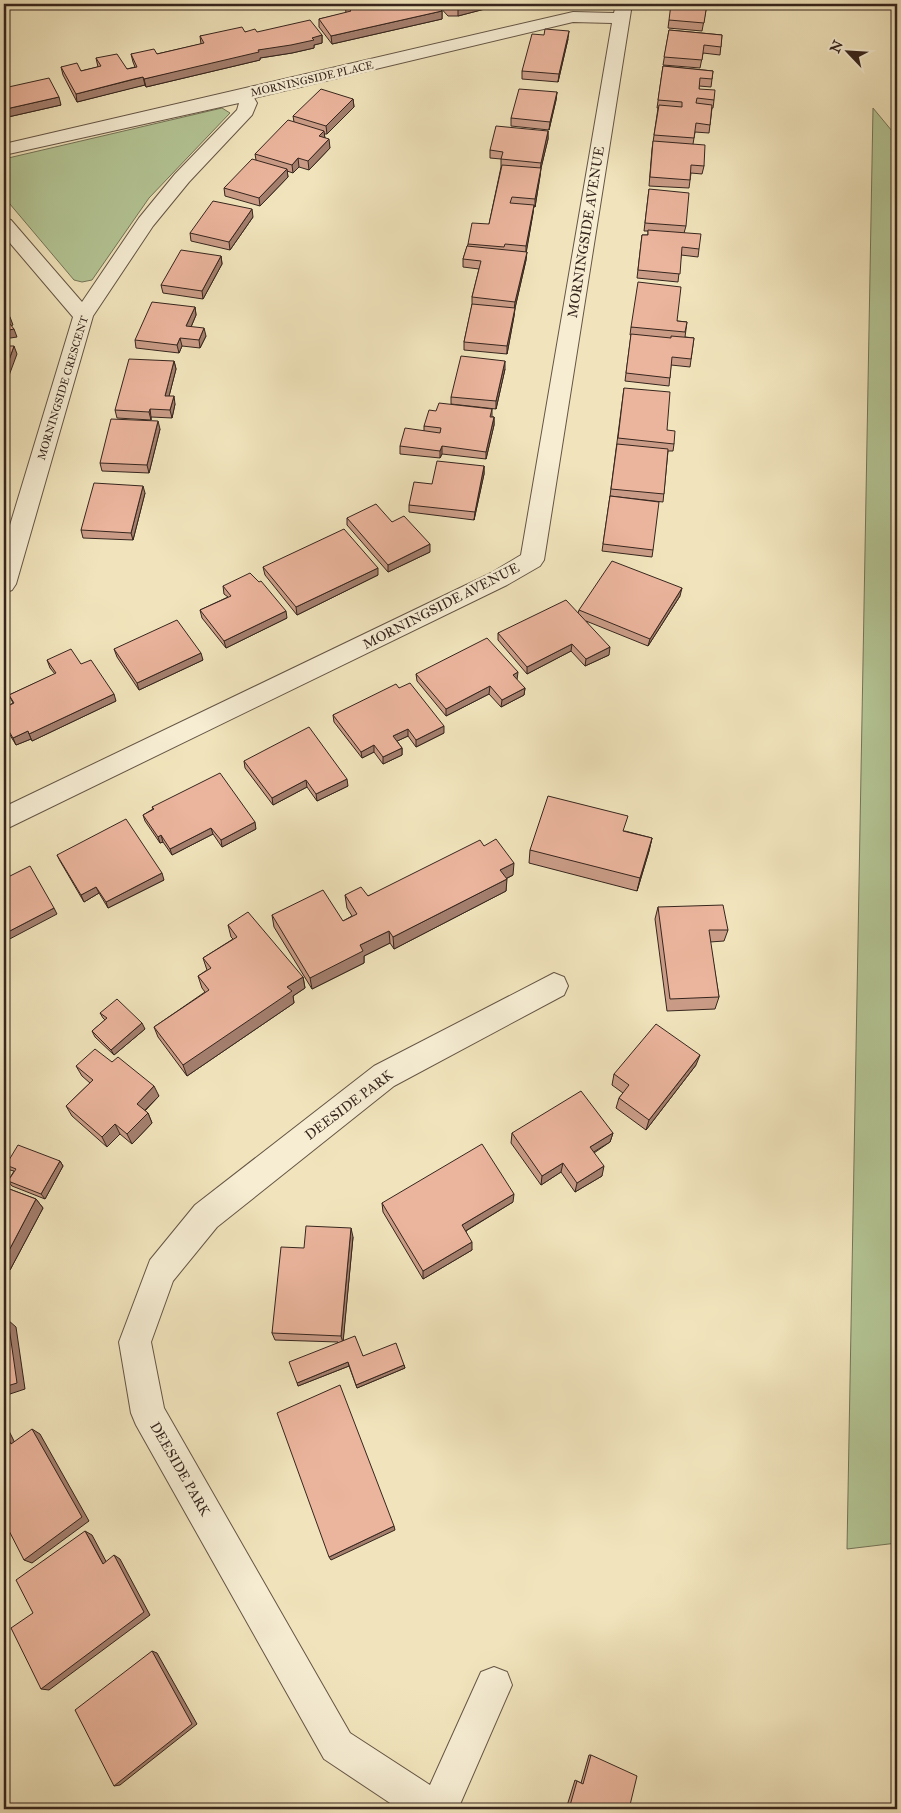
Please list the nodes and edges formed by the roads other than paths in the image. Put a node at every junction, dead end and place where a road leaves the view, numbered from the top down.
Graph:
1 (622, 11) edge
2 (244, 95) junction
3 (4, 149) edge
4 (4, 224) edge
5 (83, 316) junction
6 (4, 584) edge
7 (4, 819) edge
8 (554, 986) dead end
9 (494, 1685) dead end
10 (433, 1809) edge
11 (439, 1809) edge

1 - 2 street, MORNINGSIDE PLACE
1 - 7 street, MORNINGSIDE AVENUE
2 - 3 street, MORNINGSIDE PLACE
2 - 5 street, MORNINGSIDE CRESCENT
4 - 5 street
5 - 6 street, MORNINGSIDE CRESCENT
8 - 10 street, DEESIDE PARK
9 - 11 street

